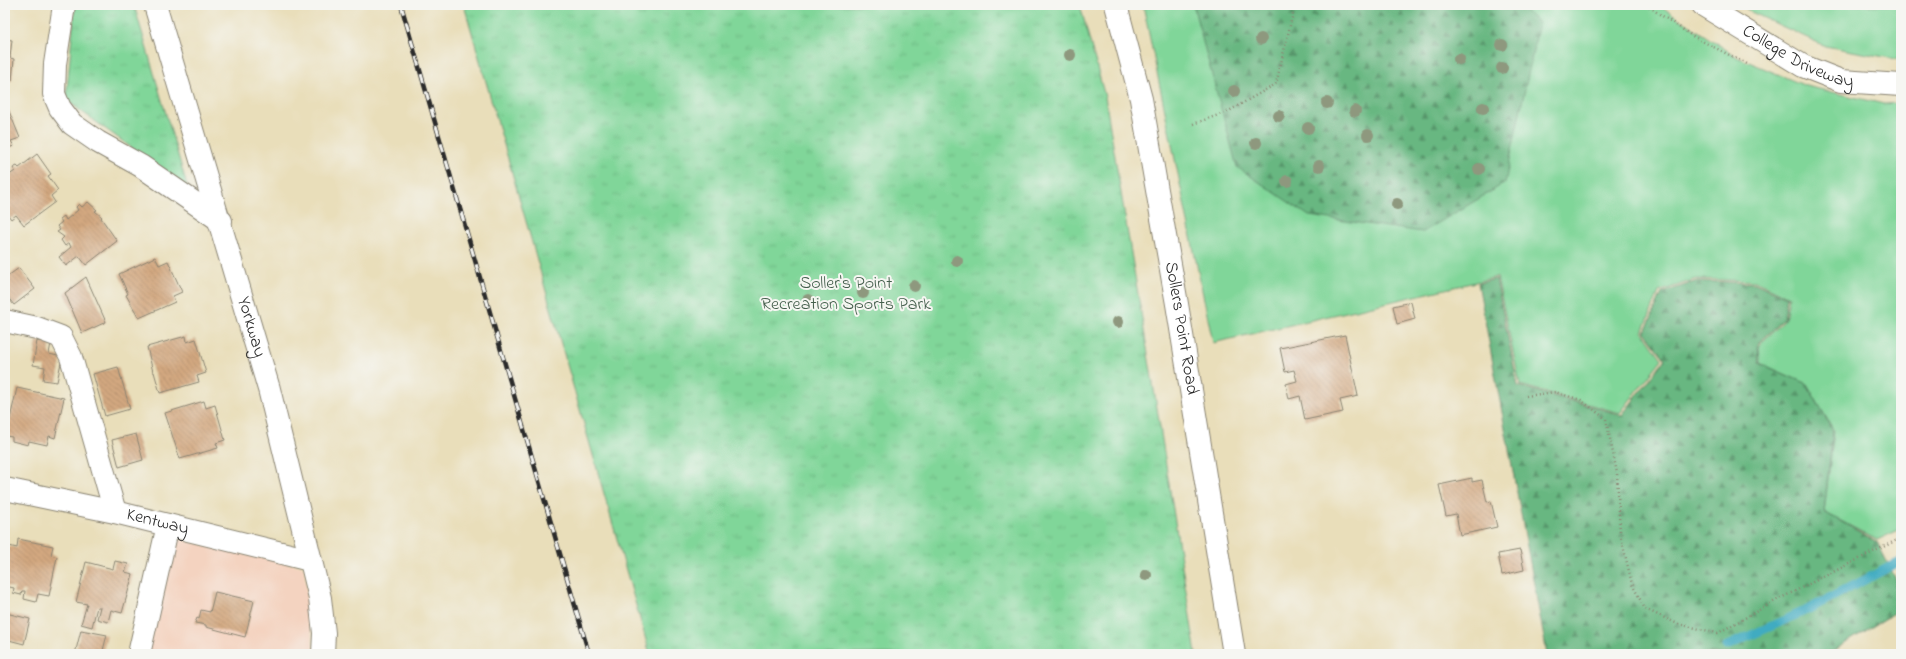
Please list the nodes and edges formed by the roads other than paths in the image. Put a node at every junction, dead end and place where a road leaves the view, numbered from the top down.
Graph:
1 (64, 5) edge
2 (155, 5) edge
3 (1116, 5) edge
4 (1703, 5) edge
5 (1901, 85) edge
6 (221, 221) junction
7 (5, 321) edge
8 (5, 488) edge
9 (115, 512) junction
10 (168, 525) junction
11 (310, 560) junction
12 (139, 654) edge
13 (323, 654) edge
14 (1234, 654) edge

1 - 6 street
2 - 6 street, Yorkway
3 - 14 street, Sollers Point Road
4 - 5 street, College Driveway
6 - 11 street, Yorkway
7 - 9 street
8 - 9 street, Kentway
9 - 10 street, Kentway
10 - 11 street, Kentway
10 - 12 street
11 - 13 street, Yorkway

